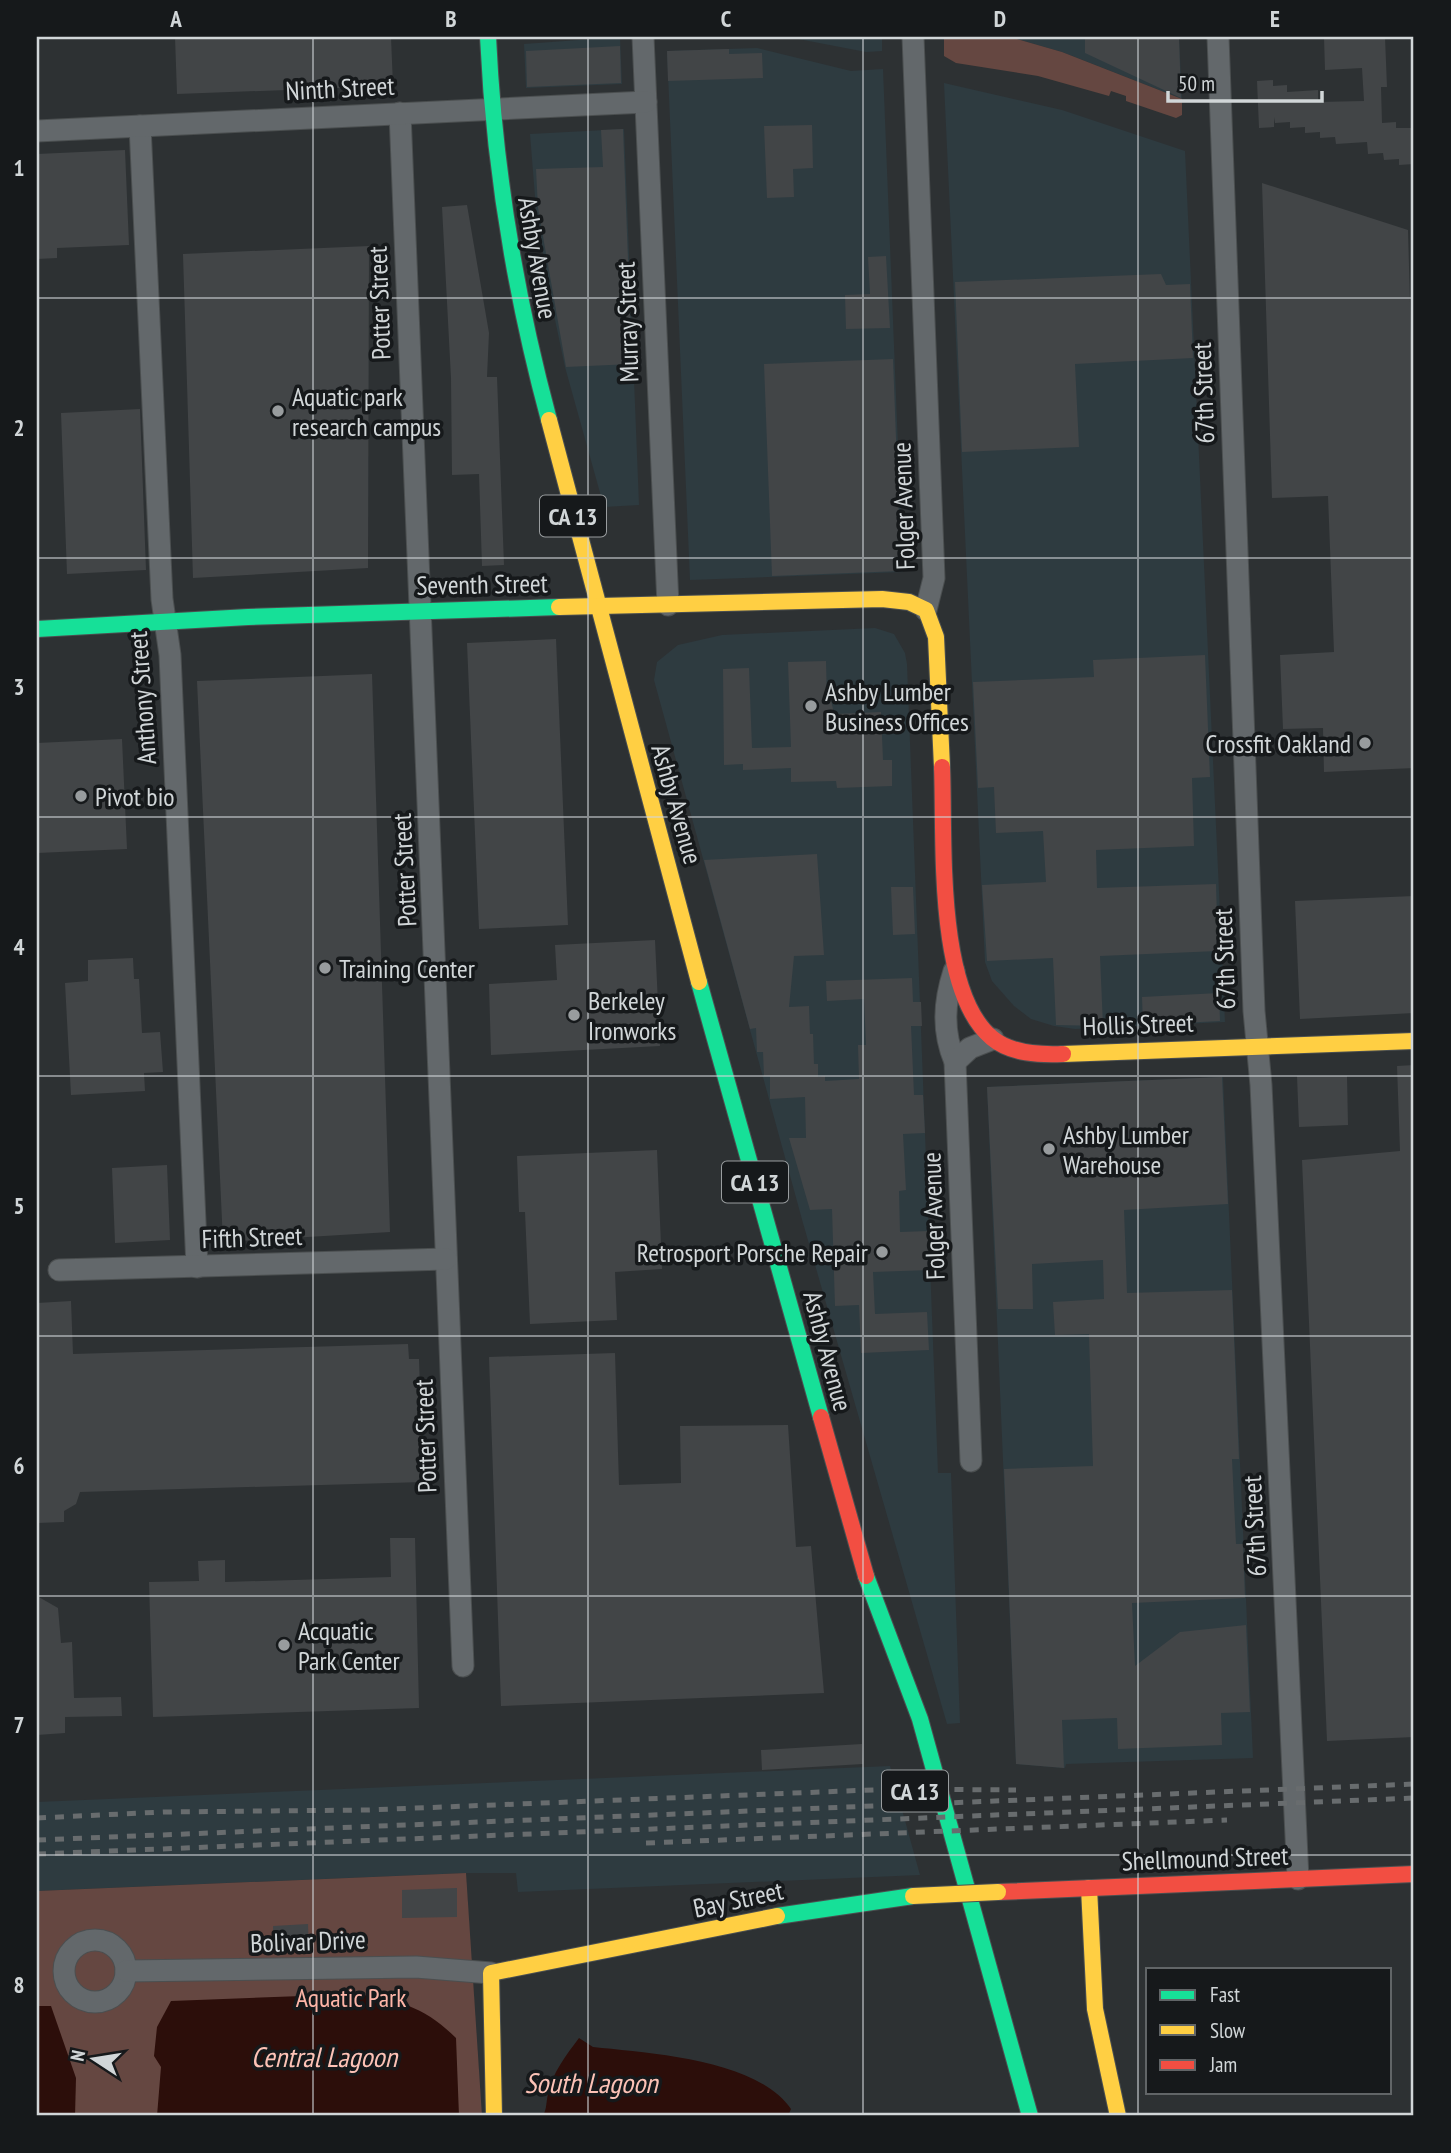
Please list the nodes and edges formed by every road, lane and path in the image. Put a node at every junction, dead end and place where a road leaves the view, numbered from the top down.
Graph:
1 (488, 37) edge
2 (643, 37) edge
3 (913, 37) edge
4 (1218, 37) edge
5 (646, 102) junction
6 (491, 108) junction
7 (400, 113) junction
8 (140, 126) junction
9 (37, 131) edge
10 (668, 605) junction
11 (597, 607) junction
12 (419, 610) junction
13 (926, 610) junction
14 (165, 623) junction
15 (37, 629) edge
16 (954, 971) junction
17 (993, 1039) junction
18 (1414, 1041) edge
19 (1257, 1048) junction
20 (955, 1062) junction
21 (446, 1259) junction
22 (197, 1267) junction
23 (59, 1270) dead end
24 (971, 1461) dead end
25 (866, 1576) junction
26 (463, 1666) dead end
27 (889, 1685) dead end
28 (1414, 1874) edge
29 (1298, 1879) junction
30 (941, 1884) dead end
31 (1089, 1888) junction
32 (998, 1892) joint
33 (949, 1910) dead end
34 (126, 1971) dead end
35 (491, 1973) junction
36 (998, 1996) junction
37 (494, 2116) edge
38 (1030, 2116) edge
39 (1041, 2116) edge
40 (1118, 2116) edge

1 - 6 main road, Ashby Avenue / CA 13
2 - 5 street, Murray Street
3 - 13 street, Folger Avenue
4 - 19 street, 67th Street
5 - 6 street, Ninth Street
5 - 10 street, Murray Street
6 - 7 street, Ninth Street
6 - 11 main road, Ashby Avenue / CA 13
7 - 8 street, Ninth Street
7 - 12 street, Potter Street
8 - 9 street, Ninth Street
8 - 14 street, Anthony Street
10 - 11 main road, Seventh Street
10 - 13 main road, Seventh Street
11 - 12 main road, Seventh Street
11 - 25 main road, Ashby Avenue / CA 13
12 - 14 main road, Seventh Street
12 - 21 street, Potter Street
13 - 16 main road, Folger Avenue
14 - 15 main road, Seventh Street
14 - 22 street, Anthony Street
16 - 17 main road, Folger Avenue
16 - 20 street, Folger Avenue
17 - 19 main road, Hollis Street
17 - 20 street
18 - 19 main road, Hollis Street
19 - 29 street, 67th Street
20 - 24 street, Folger Avenue
21 - 22 street, Fifth Street
21 - 26 street, Potter Street
22 - 23 street, Fifth Street
25 - 27 main road, CA 13
25 - 36 main road, CA 13
28 - 29 main road, Shellmound Street
29 - 31 main road, Shellmound Street
30 - 33 main road
31 - 32 main road, Shellmound Street
31 - 40 main road
32 - 35 main road, Bay Street, bridge
34 - 35 street, Bolivar Drive
35 - 37 main road
36 - 38 main road, CA 13
36 - 39 main road

